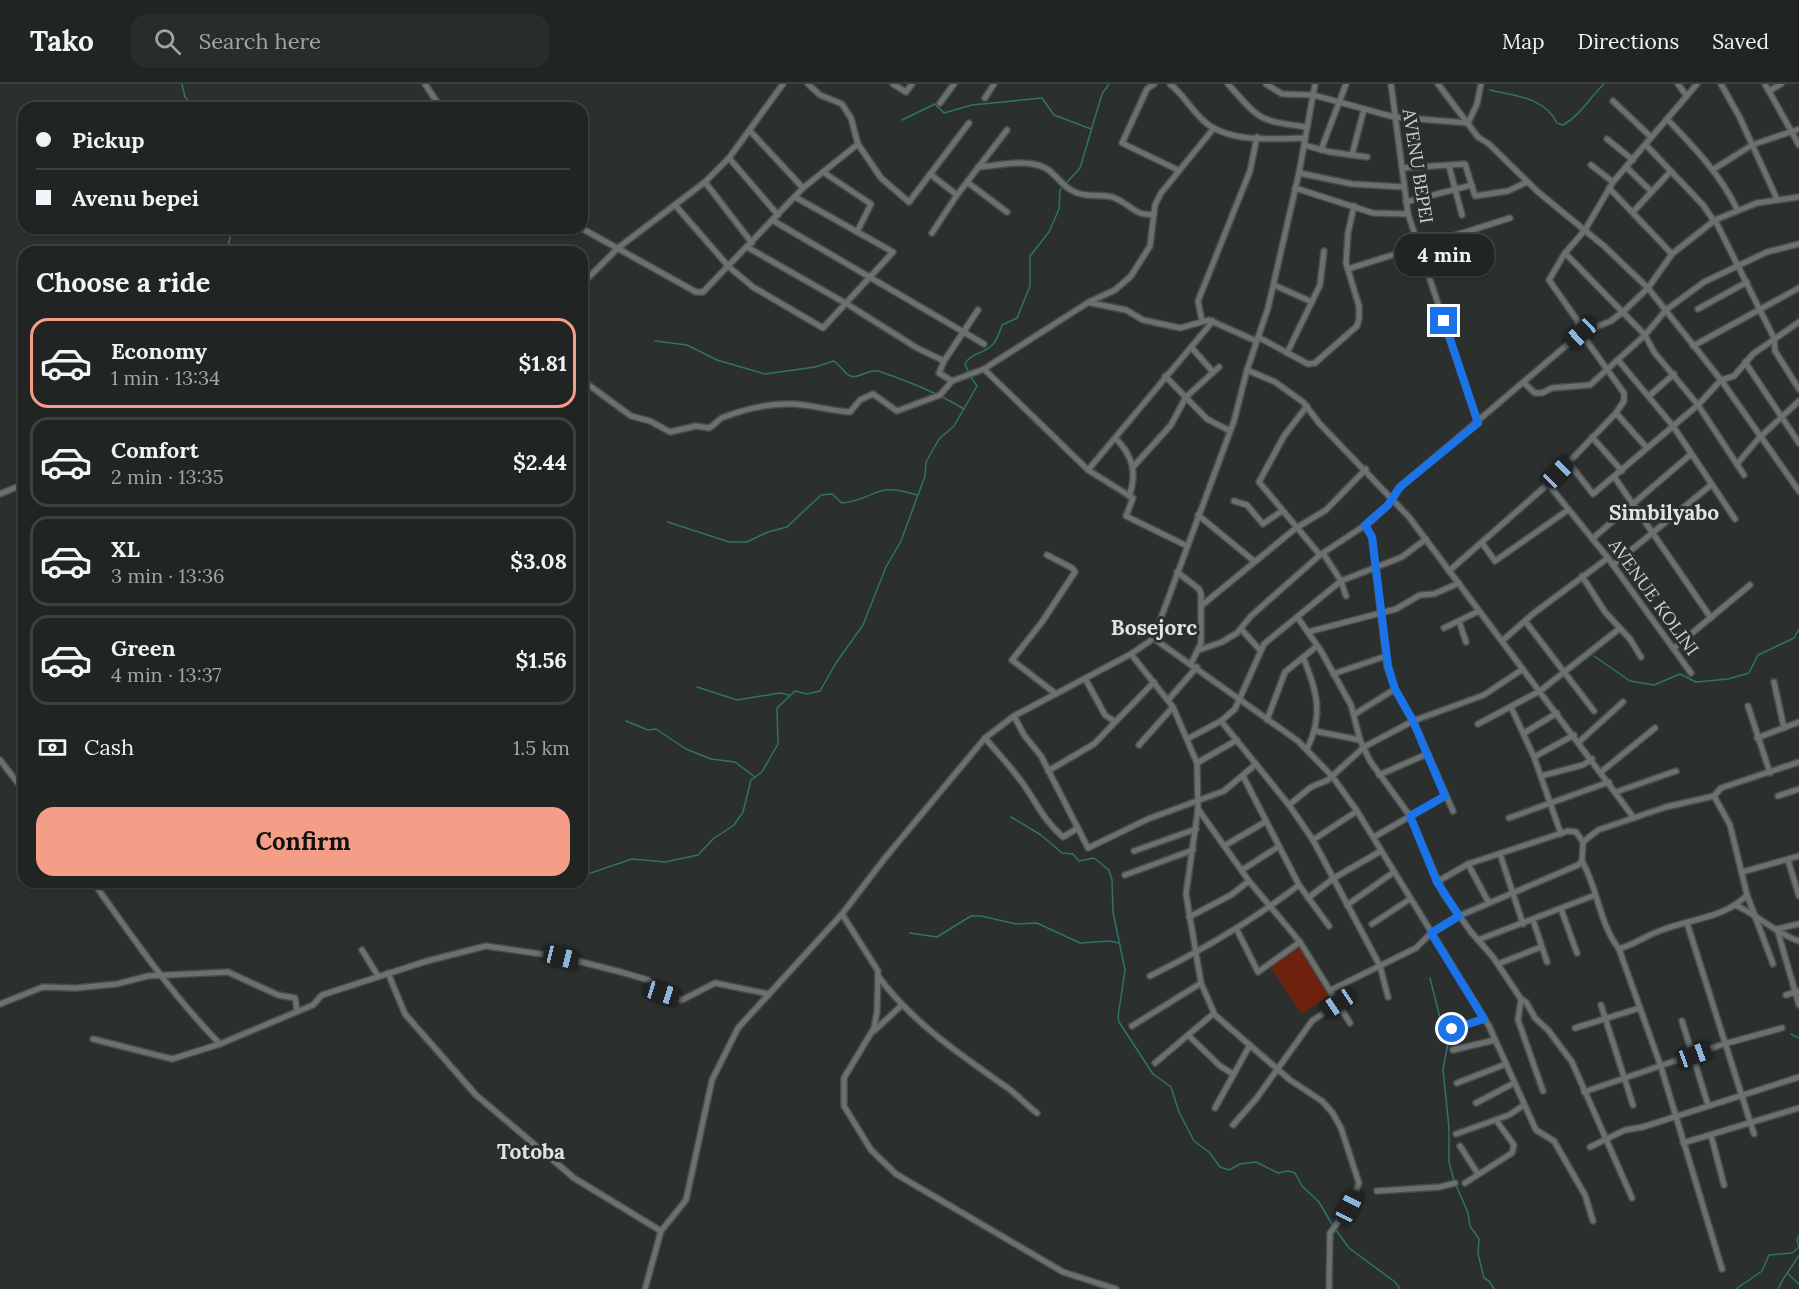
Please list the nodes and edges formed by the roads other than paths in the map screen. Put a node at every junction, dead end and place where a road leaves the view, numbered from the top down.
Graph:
1 (425, 84) edge
2 (783, 84) edge
3 (808, 84) edge
4 (893, 84) edge
5 (912, 84) edge
6 (954, 84) edge
7 (994, 84) edge
8 (1154, 84) edge
9 (1170, 84) edge
10 (1228, 84) edge
11 (1266, 84) edge
12 (1315, 84) edge
13 (1346, 84) edge
14 (1391, 84) edge
15 (1438, 84) edge
16 (1481, 84) edge
17 (1678, 84) edge
18 (1697, 84) edge
19 (1721, 84) edge
20 (1765, 84) edge
21 (1781, 84) edge
22 (1768, 91) junction
23 (1313, 95) junction
24 (1686, 95) junction
25 (985, 98) dead end
26 (1613, 101) dead end
27 (437, 102) edge
28 (1338, 102) junction
29 (940, 103) dead end
30 (1364, 109) junction
31 (1394, 117) junction
32 (1667, 118) junction
33 (969, 123) dead end
34 (1468, 123) junction
35 (1214, 128) junction
36 (1306, 128) junction
37 (1799, 129) edge
38 (1007, 130) dead end
39 (751, 132) junction
40 (1792, 133) junction
41 (1651, 137) junction
42 (1257, 138) junction
43 (1607, 139) dead end
44 (1304, 142) junction
45 (858, 144) junction
46 (1646, 144) junction
47 (1752, 145) junction
48 (1799, 145) edge
49 (1321, 150) junction
50 (1352, 155) junction
51 (1367, 157) dead end
52 (729, 158) junction
53 (1633, 160) junction
54 (1591, 165) dead end
55 (1449, 166) junction
56 (978, 167) junction
57 (1626, 167) junction
58 (1402, 168) junction
59 (1178, 170) junction
60 (1714, 170) junction
61 (1671, 171) junction
62 (823, 172) junction
63 (1299, 173) junction
64 (930, 174) junction
65 (705, 182) junction
66 (967, 182) junction
67 (1527, 182) junction
68 (1472, 185) junction
69 (1611, 185) junction
70 (1404, 187) junction
71 (803, 188) junction
72 (1295, 188) junction
73 (1455, 190) junction
74 (1651, 191) junction
75 (957, 195) junction
76 (795, 197) junction
77 (1799, 197) edge
78 (1777, 200) junction
79 (1406, 202) junction
80 (675, 205) junction
81 (1354, 206) junction
82 (1737, 209) junction
83 (1007, 212) dead end
84 (1633, 212) junction
85 (1154, 214) junction
86 (1408, 214) junction
87 (778, 215) junction
88 (1462, 215) dead end
89 (1510, 218) dead end
90 (772, 220) junction
91 (1715, 221) junction
92 (1585, 230) junction
93 (588, 231) edge
94 (857, 232) junction
95 (932, 233) dead end
96 (1799, 244) edge
97 (749, 245) junction
98 (1419, 246) junction
99 (618, 248) junction
100 (1324, 251) dead end
101 (1565, 253) junction
102 (1672, 254) junction
103 (1739, 264) junction
104 (729, 267) junction
105 (1348, 269) junction
106 (588, 278) edge
107 (870, 279) junction
108 (1748, 282) junction
109 (1274, 285) junction
110 (1647, 288) junction
111 (1799, 288) edge
112 (1089, 302) junction
113 (1312, 302) junction
114 (847, 304) junction
115 (1698, 309) dead end
116 (1760, 309) junction
117 (978, 310) dead end
118 (1666, 310) junction
119 (1624, 311) junction
120 (1202, 321) junction
121 (1213, 321) junction
122 (1798, 324) edge
123 (963, 333) junction
124 (1581, 333) junction
125 (1645, 335) junction
126 (1774, 338) junction
127 (1257, 339) junction
128 (984, 344) dead end
129 (1693, 346) junction
130 (1191, 347) junction
131 (1287, 352) junction
132 (1618, 360) junction
133 (944, 361) junction
134 (1746, 362) junction
135 (1219, 367) dead end
136 (984, 369) junction
137 (1608, 369) junction
138 (1247, 370) junction
139 (1213, 372) junction
140 (1674, 374) junction
141 (1165, 376) junction
142 (1721, 380) junction
143 (952, 381) junction
144 (1524, 383) junction
145 (588, 384) edge
146 (1799, 389) edge
147 (1649, 396) junction
148 (1186, 397) junction
149 (1799, 401) edge
150 (1698, 405) junction
151 (1307, 406) junction
152 (1616, 413) junction
153 (1782, 418) junction
154 (1478, 423) junction
155 (1673, 426) junction
156 (1230, 431) junction
157 (1592, 437) junction
158 (1115, 438) junction
159 (1759, 438) junction
160 (1799, 443) edge
161 (1647, 448) junction
162 (1690, 455) junction
163 (1569, 463) junction
164 (1737, 464) junction
165 (1134, 466) junction
166 (1366, 469) junction
167 (1088, 470) junction
168 (1622, 471) junction
169 (1744, 475) dead end
170 (1615, 478) junction
171 (1548, 484) junction
172 (1711, 485) junction
173 (18, 487) edge
174 (1799, 491) edge
175 (1, 494) edge
176 (1129, 496) junction
177 (1392, 497) junction
178 (1234, 501) dead end
179 (1634, 503) junction
180 (1568, 510) junction
181 (1282, 511) junction
182 (1198, 514) junction
183 (1735, 519) dead end
184 (1365, 525) junction
185 (1296, 528) junction
186 (1653, 533) junction
187 (1592, 538) junction
188 (1426, 539) junction
189 (1482, 543) junction
190 (1186, 546) junction
191 (1322, 554) junction
192 (1047, 555) dead end
193 (1608, 558) junction
194 (1254, 561) junction
195 (1613, 565) junction
196 (1375, 567) junction
197 (1449, 571) junction
198 (1177, 572) junction
199 (1582, 576) junction
200 (1341, 581) junction
201 (1459, 583) junction
202 (1750, 585) dead end
203 (1346, 596) dead end
204 (1201, 606) junction
205 (1479, 611) junction
206 (1383, 613) junction
207 (1298, 618) junction
208 (1711, 618) junction
209 (1459, 621) junction
210 (1526, 621) junction
211 (1444, 628) dead end
212 (1242, 629) junction
213 (1619, 629) junction
214 (1308, 632) junction
215 (1153, 638) junction
216 (1502, 641) junction
217 (1466, 642) dead end
218 (1317, 646) junction
219 (1674, 648) junction
220 (1199, 650) junction
221 (1260, 650) junction
222 (1131, 654) junction
223 (1386, 656) junction
224 (1303, 657) junction
225 (1641, 657) dead end
226 (1194, 666) junction
227 (1523, 669) junction
228 (1564, 672) junction
229 (1691, 673) dead end
230 (1333, 674) junction
231 (1086, 680) junction
232 (1154, 682) junction
233 (1774, 682) dead end
234 (1395, 689) junction
235 (1540, 691) junction
236 (1056, 694) junction
237 (1168, 700) junction
238 (1240, 700) junction
239 (1623, 702) dead end
240 (1748, 706) dead end
241 (1173, 707) junction
242 (1511, 707) junction
243 (1594, 711) dead end
244 (1557, 713) junction
245 (1355, 714) junction
246 (1014, 716) junction
247 (1267, 720) junction
248 (1221, 721) junction
249 (1413, 721) junction
250 (1114, 722) junction
251 (1799, 722) edge
252 (1478, 724) dead end
253 (1655, 728) dead end
254 (1784, 728) junction
255 (1315, 731) junction
256 (1524, 733) junction
257 (1574, 735) junction
258 (985, 738) junction
259 (1757, 738) junction
260 (1187, 739) junction
261 (1237, 740) junction
262 (1360, 740) junction
263 (1579, 742) junction
264 (1139, 745) dead end
265 (1364, 747) junction
266 (1307, 749) junction
267 (1427, 754) junction
268 (1534, 757) junction
269 (1592, 759) junction
270 (0, 760) edge
271 (1799, 762) edge
272 (1197, 763) junction
273 (1256, 764) junction
274 (1048, 771) junction
275 (1676, 771) dead end
276 (1601, 772) junction
277 (1770, 773) junction
278 (1379, 775) junction
279 (1243, 776) junction
280 (1332, 776) junction
281 (1541, 776) junction
282 (1609, 782) junction
283 (18, 783) edge
284 (1799, 789) edge
285 (1616, 792) junction
286 (1445, 796) junction
287 (1714, 796) junction
288 (1778, 796) dead end
289 (1199, 800) junction
290 (1551, 804) junction
291 (1289, 805) junction
292 (1198, 809) junction
293 (1357, 811) junction
294 (1453, 812) dead end
295 (1410, 816) junction
296 (1509, 818) dead end
297 (1634, 818) junction
298 (1265, 822) junction
299 (1078, 828) junction
300 (1196, 829) junction
301 (1561, 834) junction
302 (1374, 837) junction
303 (1313, 840) junction
304 (1583, 842) junction
305 (1224, 846) junction
306 (1278, 847) junction
307 (1134, 850) dead end
308 (1193, 850) junction
309 (1381, 850) junction
310 (1500, 854) junction
311 (1799, 856) edge
312 (1788, 860) junction
313 (1582, 861) junction
314 (1468, 864) junction
315 (1242, 870) junction
316 (1394, 872) junction
317 (1742, 872) junction
318 (1125, 875) dead end
319 (1334, 878) junction
320 (1249, 881) junction
321 (1437, 882) junction
322 (1299, 885) junction
323 (97, 888) edge
324 (1512, 894) junction
325 (1596, 895) junction
326 (1747, 895) junction
327 (1799, 896) edge
328 (1308, 898) junction
329 (1410, 899) junction
330 (1489, 903) junction
331 (1347, 905) junction
332 (1735, 905) junction
333 (1271, 906) junction
334 (1561, 909) junction
335 (842, 914) junction
336 (1755, 914) junction
337 (1459, 916) junction
338 (1188, 917) junction
339 (1533, 920) junction
340 (1687, 923) junction
341 (1372, 924) dead end
342 (1523, 924) junction
343 (1799, 924) edge
344 (1329, 927) dead end
345 (1236, 928) junction
346 (1777, 928) junction
347 (1431, 933) junction
348 (1478, 940) junction
349 (1799, 941) edge
350 (1300, 942) junction
351 (1541, 946) junction
352 (1619, 949) junction
353 (362, 950) dead end
354 (1197, 953) junction
355 (1578, 953) dead end
356 (1546, 962) dead end
357 (1498, 964) junction
358 (1773, 964) dead end
359 (1380, 966) junction
360 (388, 973) junction
361 (161, 976) junction
362 (378, 976) junction
363 (878, 976) junction
364 (1150, 976) dead end
365 (1201, 983) junction
366 (1331, 990) junction
367 (1797, 991) edge
368 (769, 994) junction
369 (1786, 994) dead end
370 (1388, 997) dead end
371 (1521, 999) junction
372 (1338, 1003) junction
373 (0, 1004) edge
374 (902, 1005) junction
375 (1601, 1005) dead end
376 (1799, 1005) edge
377 (1640, 1008) junction
378 (297, 1010) junction
379 (1213, 1014) junction
380 (1605, 1018) junction
381 (1484, 1019) junction
382 (1682, 1021) dead end
383 (1350, 1023) dead end
384 (1132, 1026) dead end
385 (1575, 1028) dead end
386 (1782, 1028) dead end
387 (1452, 1029) dead end
388 (871, 1035) junction
389 (1188, 1035) junction
390 (93, 1039) dead end
391 (1495, 1040) junction
392 (220, 1044) junction
393 (1724, 1044) junction
394 (1250, 1045) junction
395 (1453, 1050) dead end
396 (1694, 1055) junction
397 (1155, 1062) dead end
398 (1506, 1064) junction
399 (1661, 1067) junction
400 (1277, 1068) junction
401 (1233, 1074) junction
402 (1799, 1077) edge
403 (1624, 1079) junction
404 (1457, 1083) dead end
405 (1514, 1083) junction
406 (1543, 1091) dead end
407 (1584, 1092) junction
408 (1743, 1095) junction
409 (1476, 1103) dead end
410 (1524, 1105) junction
411 (1633, 1105) dead end
412 (1708, 1105) junction
413 (1215, 1108) dead end
414 (1799, 1108) edge
415 (1037, 1113) dead end
416 (1674, 1115) junction
417 (1496, 1120) junction
418 (1751, 1123) junction
419 (1233, 1125) dead end
420 (1456, 1134) dead end
421 (1754, 1134) dead end
422 (1711, 1135) junction
423 (1607, 1138) junction
424 (1683, 1143) junction
425 (1460, 1146) dead end
426 (1590, 1147) dead end
427 (1478, 1174) junction
428 (1455, 1183) dead end
429 (1465, 1183) dead end
430 (1724, 1185) dead end
431 (1377, 1191) dead end
432 (1632, 1198) dead end
433 (1593, 1221) dead end
434 (662, 1231) junction
435 (1722, 1269) dead end
436 (645, 1289) edge
437 (1116, 1289) edge
438 (1329, 1289) edge

1 - 27 street
2 - 39 street
3 - 45 street
4 - 5 street
6 - 29 street
7 - 25 street
8 - 59 street
9 - 35 street
10 - 36 street
11 - 23 street
12 - 23 street
13 - 28 street
14 - 31 street, AVENU BEPEI
15 - 34 street
16 - 34 street
17 - 24 street
18 - 24 street
19 - 47 street
20 - 22 street
21 - 22 street
22 - 40 street
23 - 28 street
23 - 36 street
24 - 32 street
26 - 41 street
28 - 30 street
28 - 49 street
30 - 31 street
30 - 50 street
31 - 34 street
31 - 58 street, AVENU BEPEI
32 - 41 street
32 - 60 street
33 - 64 street
34 - 67 street
35 - 42 street
35 - 59 street
36 - 44 street
37 - 40 street
38 - 56 street
39 - 52 street
39 - 71 street
40 - 47 street
40 - 48 street
41 - 46 street
42 - 44 street
42 - 120 street
43 - 53 street
44 - 49 street
44 - 63 street
45 - 62 street
45 - 64 street
46 - 53 street
46 - 61 street
47 - 60 street
47 - 78 street
49 - 50 street
50 - 51 street
52 - 65 street
52 - 87 street
53 - 57 street
54 - 69 street
55 - 58 street
55 - 68 street
55 - 73 street
56 - 66 street
56 - 85 street
57 - 69 street
57 - 74 street
58 - 70 street, AVENU BEPEI
59 - 85 street
60 - 82 street
61 - 74 street
61 - 91 street
62 - 71 street
62 - 94 street
63 - 70 street
63 - 72 street
64 - 75 street
65 - 80 street
65 - 97 street
66 - 75 street
66 - 83 street
67 - 68 street
67 - 92 street
68 - 73 street
69 - 84 street
69 - 92 street
70 - 79 street, AVENU BEPEI
71 - 76 street
72 - 81 street
72 - 109 street
73 - 79 street
73 - 88 street
74 - 84 street
75 - 95 street
76 - 87 street
76 - 94 street
77 - 78 street
78 - 82 street
79 - 86 street, AVENU BEPEI
80 - 99 street
80 - 104 street
81 - 86 street
81 - 105 street
82 - 91 street
84 - 102 street
85 - 112 street
86 - 98 street, AVENU BEPEI
87 - 90 street
89 - 98 street
90 - 97 street
90 - 107 street
91 - 102 street
91 - 103 street
92 - 101 street
92 - 110 street
93 - 99 street
94 - 107 street
96 - 103 street
97 - 104 street
97 - 114 street
98 - 105 street
98 - 154 street, AVENU BEPEI
99 - 104 street
99 - 106 street
100 - 113 street
101 - 119 street
101 - 124 street
102 - 110 street
103 - 108 street
103 - 118 street
104 - 114 street
105 - 131 street
107 - 114 street
107 - 123 street
108 - 115 street
108 - 116 street
109 - 113 street
109 - 127 street
110 - 118 street
110 - 119 street
111 - 116 street
112 - 120 street
112 - 136 street
113 - 131 street
114 - 133 street
116 - 126 street
116 - 129 street
117 - 123 street
118 - 125 street
118 - 129 street
119 - 124 street
119 - 125 street
120 - 121 street
121 - 127 street
121 - 130 street
122 - 126 street
123 - 128 street
123 - 133 street
124 - 137 street
124 - 144 street
125 - 132 street
125 - 140 street
126 - 134 street
126 - 146 street
127 - 131 street
127 - 138 street
129 - 142 street
130 - 139 street
130 - 141 street
132 - 137 street
132 - 147 street
133 - 143 street
134 - 142 street
134 - 153 street
135 - 139 street
136 - 143 street
136 - 167 street
137 - 144 street
137 - 152 street
138 - 151 street
138 - 156 street
139 - 148 street
140 - 147 street
140 - 150 street
141 - 148 street
141 - 158 street
142 - 150 street
142 - 159 street
143 - 145 street
144 - 154 street
147 - 155 street
148 - 156 street
148 - 165 street
149 - 153 street
150 - 155 street
150 - 164 street
151 - 166 street
151 - 181 street
152 - 157 street
152 - 161 street
153 - 159 street
153 - 160 street
154 - 177 street
155 - 161 street
155 - 162 street
156 - 182 street
157 - 163 street
157 - 168 street
158 - 165 street
158 - 167 street
159 - 164 street
159 - 174 street
161 - 168 street
162 - 172 street
162 - 179 street
163 - 170 street
163 - 171 street
164 - 169 street
165 - 176 street
166 - 177 street
166 - 185 street
167 - 176 street
168 - 170 street
170 - 179 street
171 - 180 street, AVENUE KOLINI
171 - 189 street
172 - 183 street
172 - 186 street
173 - 175 street
176 - 190 street
177 - 184 street
177 - 188 street
178 - 181 street
179 - 186 street
179 - 187 street
180 - 187 street, AVENUE KOLINI
180 - 189 street
181 - 185 street
182 - 190 street
182 - 194 street
184 - 191 street
184 - 196 street
185 - 191 street
185 - 194 street
186 - 195 street
186 - 208 street
187 - 193 street, AVENUE KOLINI
188 - 196 street
188 - 197 street
189 - 197 street
190 - 198 street
191 - 200 street
191 - 212 street
192 - 236 street
193 - 195 street, AVENUE KOLINI
193 - 199 street
194 - 204 street
195 - 219 street, AVENUE KOLINI
196 - 200 street
196 - 206 street
197 - 201 street
198 - 204 street
198 - 215 street
199 - 210 street
199 - 213 street
200 - 203 street
200 - 207 street
201 - 205 street
201 - 206 street
202 - 208 street
204 - 220 street
205 - 209 street
205 - 216 street
206 - 214 street
206 - 223 street
207 - 214 street
207 - 221 street
208 - 219 street
209 - 211 street
209 - 217 street
210 - 216 street
210 - 228 street
212 - 220 street
212 - 221 street
213 - 225 street
213 - 228 street
214 - 218 street
215 - 222 street
215 - 226 street
216 - 227 street
218 - 224 street
218 - 230 street
219 - 229 street, AVENUE KOLINI
220 - 226 street
221 - 238 street
222 - 231 street
222 - 232 street
223 - 230 street
223 - 234 street
224 - 247 street
224 - 255 street
226 - 237 street
226 - 238 street
227 - 235 street
227 - 249 street
228 - 235 street
228 - 243 street
230 - 245 street
231 - 236 street
231 - 250 street
232 - 237 street
232 - 250 street
233 - 254 street
234 - 245 street
234 - 249 street
235 - 242 street
235 - 244 street
236 - 246 street
237 - 241 street
238 - 247 street
238 - 248 street
239 - 263 street
240 - 259 street
241 - 260 street
241 - 264 street
242 - 252 street
242 - 256 street
244 - 256 street
244 - 257 street
245 - 262 street
246 - 258 street
246 - 274 street
247 - 266 street
248 - 260 street
248 - 261 street
249 - 265 street
249 - 267 street
250 - 274 street
251 - 254 street
253 - 276 street
254 - 259 street
255 - 262 street
255 - 266 street
256 - 268 street
257 - 263 street
257 - 268 street
258 - 299 street
258 - 335 street
259 - 277 street
260 - 272 street
261 - 272 street
261 - 273 street
262 - 265 street
263 - 269 street
265 - 278 street
265 - 280 street
266 - 280 street
267 - 278 street
267 - 286 street
268 - 281 street
269 - 276 street
269 - 281 street
270 - 283 street
271 - 277 street
272 - 289 street
273 - 279 street
273 - 291 street
274 - 299 street
275 - 285 street
276 - 282 street
277 - 287 street
278 - 295 street
279 - 289 street
279 - 298 street
280 - 291 street
280 - 293 street
281 - 290 street
282 - 285 street
282 - 290 street
284 - 288 street
285 - 297 street
286 - 294 street
286 - 295 street
287 - 297 street
287 - 317 street
289 - 292 street
289 - 299 street
290 - 296 street
290 - 301 street
291 - 303 street
292 - 300 street
292 - 305 street
293 - 302 street
293 - 303 street
295 - 302 street
295 - 321 street
297 - 304 street
298 - 305 street
298 - 306 street
300 - 307 street
300 - 308 street
301 - 304 street
301 - 310 street
302 - 309 street
303 - 319 street
304 - 313 street
305 - 315 street
306 - 315 street
306 - 322 street
308 - 318 street
308 - 338 street
309 - 316 street
309 - 319 street
310 - 314 street
310 - 324 street
311 - 312 street
312 - 317 street
312 - 327 street
313 - 324 street
313 - 325 street
314 - 321 street
314 - 330 street
315 - 320 street
316 - 329 street
316 - 331 street
317 - 326 street
319 - 328 street
319 - 331 street
320 - 333 street
320 - 338 street
321 - 337 street
322 - 328 street
322 - 333 street
323 - 361 street
324 - 330 street
324 - 342 street
325 - 334 street
325 - 352 street
326 - 332 street
326 - 336 street
328 - 344 street
329 - 341 street
329 - 347 street
330 - 337 street
331 - 359 street
332 - 336 street
332 - 340 street
333 - 345 street
333 - 350 street
334 - 339 street
334 - 355 street
335 - 363 street
335 - 368 street
336 - 346 street
336 - 358 street
337 - 347 street
337 - 348 street
338 - 354 street
339 - 342 street
339 - 351 street
340 - 352 street
340 - 393 street
342 - 348 street
343 - 346 street
345 - 350 street
345 - 354 street
346 - 349 street
346 - 367 street
347 - 359 street
347 - 381 street
348 - 357 street
350 - 366 street
351 - 356 street
351 - 357 street
352 - 377 street
353 - 362 street
354 - 364 street
354 - 365 street
357 - 371 street
359 - 366 street
359 - 370 street
360 - 362 street
360 - 368 street
360 - 434 street
361 - 373 street
361 - 378 street
361 - 392 street
362 - 378 street
363 - 374 street
363 - 388 street
365 - 379 street
365 - 384 street
366 - 372 street
367 - 369 street
367 - 376 street
368 - 434 street
371 - 406 street
371 - 407 street
372 - 383 street
372 - 400 street
374 - 388 street
374 - 415 street
375 - 380 street
377 - 380 street
377 - 399 street
378 - 392 street
379 - 389 street
379 - 394 street
380 - 385 street
380 - 403 street
381 - 387 street
381 - 391 street
382 - 396 street
386 - 393 street
388 - 437 street
389 - 397 street
389 - 401 street
390 - 392 street
391 - 395 street
391 - 398 street
393 - 396 street
393 - 408 street
394 - 400 street
394 - 401 street
396 - 399 street
396 - 412 street
398 - 404 street
398 - 405 street
399 - 403 street
399 - 416 street
400 - 419 street
400 - 438 street
401 - 413 street
402 - 408 street
403 - 407 street
403 - 411 street
405 - 409 street
405 - 410 street
407 - 423 street
408 - 412 street
408 - 418 street
410 - 417 street
410 - 433 street
412 - 416 street
414 - 418 street
416 - 423 street
416 - 424 street
417 - 420 street
417 - 427 street
418 - 421 street
418 - 422 street
422 - 424 street
422 - 430 street
423 - 426 street
423 - 432 street
424 - 435 street
425 - 427 street
427 - 429 street
428 - 431 street
434 - 436 street

